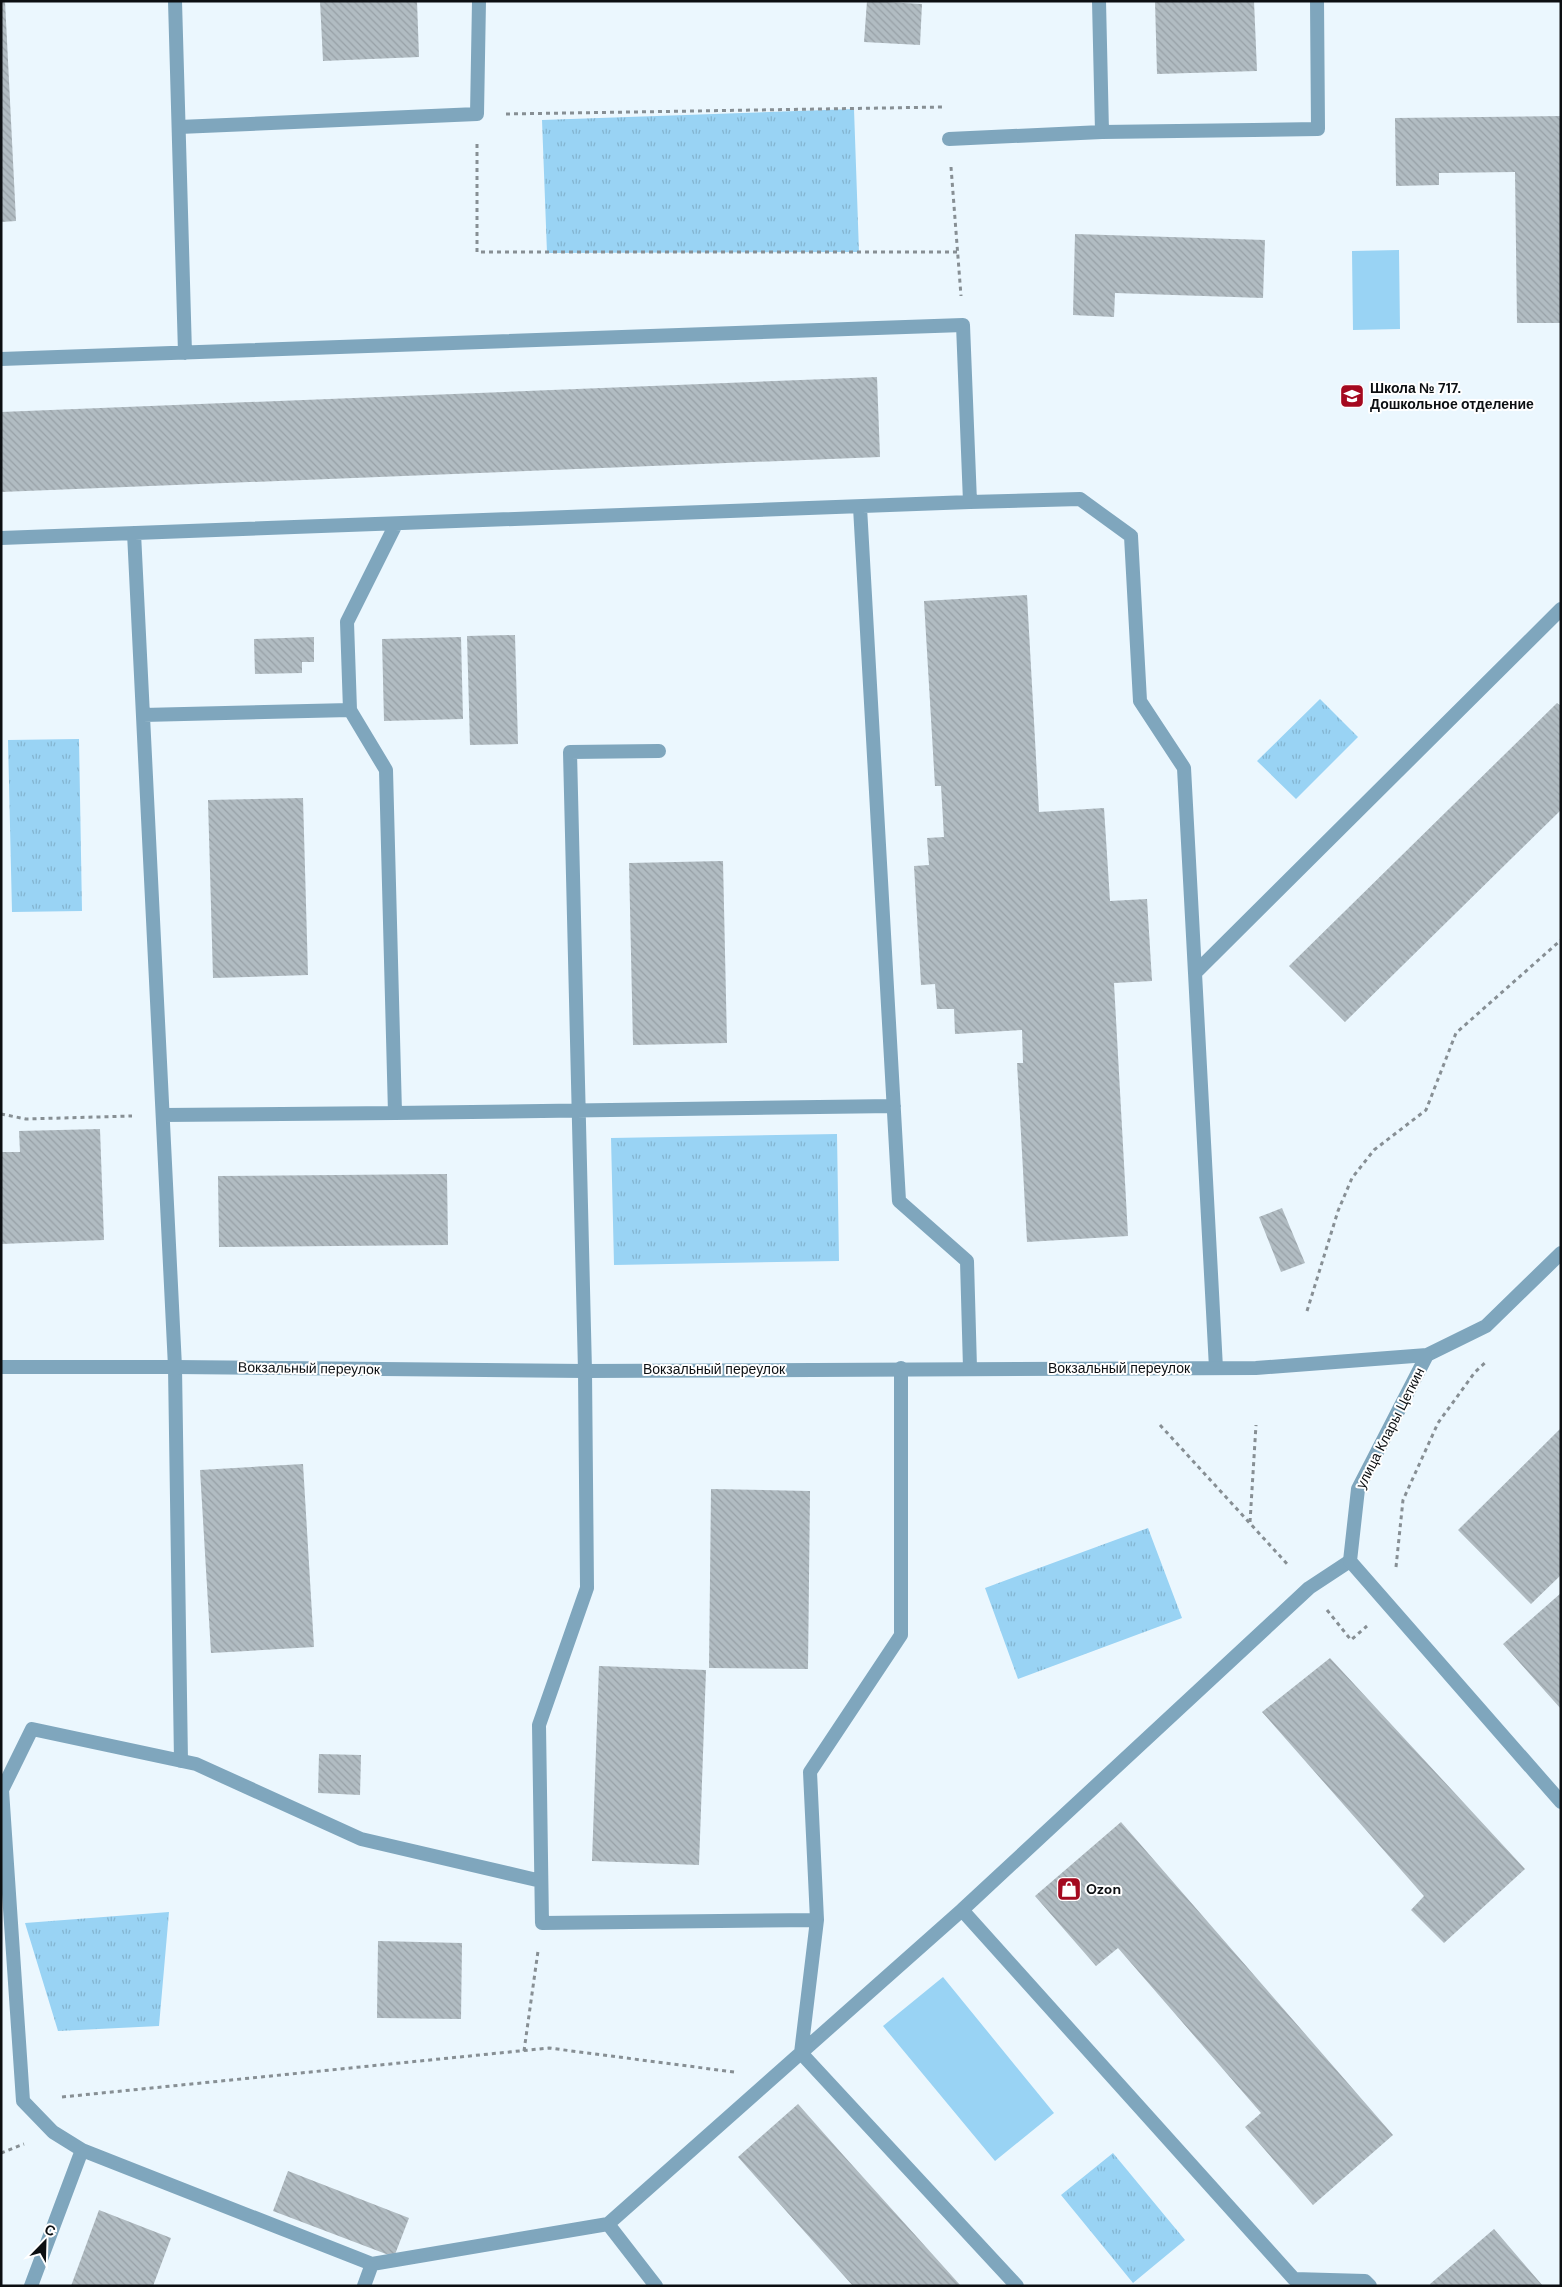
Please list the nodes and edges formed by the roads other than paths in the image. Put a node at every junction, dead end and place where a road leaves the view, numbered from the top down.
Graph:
1 (175, 1) edge
2 (479, 1) edge
3 (1099, 1) edge
4 (1317, 1) edge
5 (179, 127) junction
6 (1102, 132) junction
7 (949, 139) road end
8 (185, 352) junction
9 (1, 359) edge
10 (970, 502) junction
11 (860, 507) junction
12 (396, 524) junction
13 (134, 533) junction
14 (1, 538) edge
15 (1561, 609) edge
16 (350, 710) junction
17 (143, 715) junction
18 (660, 751) dead end
19 (1195, 973) junction
20 (894, 1106) junction
21 (579, 1111) junction
22 (396, 1113) junction
23 (162, 1115) junction
24 (1561, 1253) edge
25 (1427, 1355) junction
26 (1, 1367) edge
27 (175, 1367) junction
28 (901, 1368) junction
29 (970, 1368) junction
30 (1216, 1368) junction
31 (585, 1370) junction
32 (1350, 1561) junction
33 (181, 1761) junction
34 (1561, 1802) edge
35 (541, 1880) junction
36 (962, 1910) junction
37 (818, 1920) junction
38 (801, 2053) junction
39 (82, 2150) junction
40 (608, 2224) junction
41 (372, 2264) junction
42 (1291, 2282) edge
43 (31, 2286) edge
44 (364, 2286) edge
45 (656, 2286) edge
46 (1017, 2286) edge
47 (1370, 2286) edge

1 - 5 street
2 - 5 street
3 - 6 street
4 - 6 street
5 - 8 street
6 - 7 street
8 - 9 street
8 - 10 street
10 - 11 street
10 - 19 street
11 - 12 street
11 - 20 street
12 - 13 street
12 - 16 street
13 - 14 street
13 - 17 street
15 - 19 street
16 - 17 street
16 - 22 street
17 - 23 street
18 - 21 street
19 - 30 street
20 - 21 street
20 - 29 street
21 - 22 street
21 - 31 street
22 - 23 street
23 - 27 street
24 - 25 street, улица Клары Цеткин
25 - 30 street, Вокзальный переулок
25 - 32 street, улица Клары Цеткин
26 - 27 street, Вокзальный переулок
27 - 31 street, Вокзальный переулок
27 - 33 street
28 - 29 street, Вокзальный переулок
28 - 31 street, Вокзальный переулок
28 - 37 street
29 - 30 street, Вокзальный переулок
31 - 35 street
32 - 34 street
32 - 36 street
33 - 35 street
33 - 39 street
35 - 37 street
36 - 38 street
36 - 42 street
37 - 38 street
38 - 40 street
38 - 46 street
39 - 41 street
39 - 43 street
40 - 41 street
40 - 45 street
41 - 44 street
42 - 47 street

